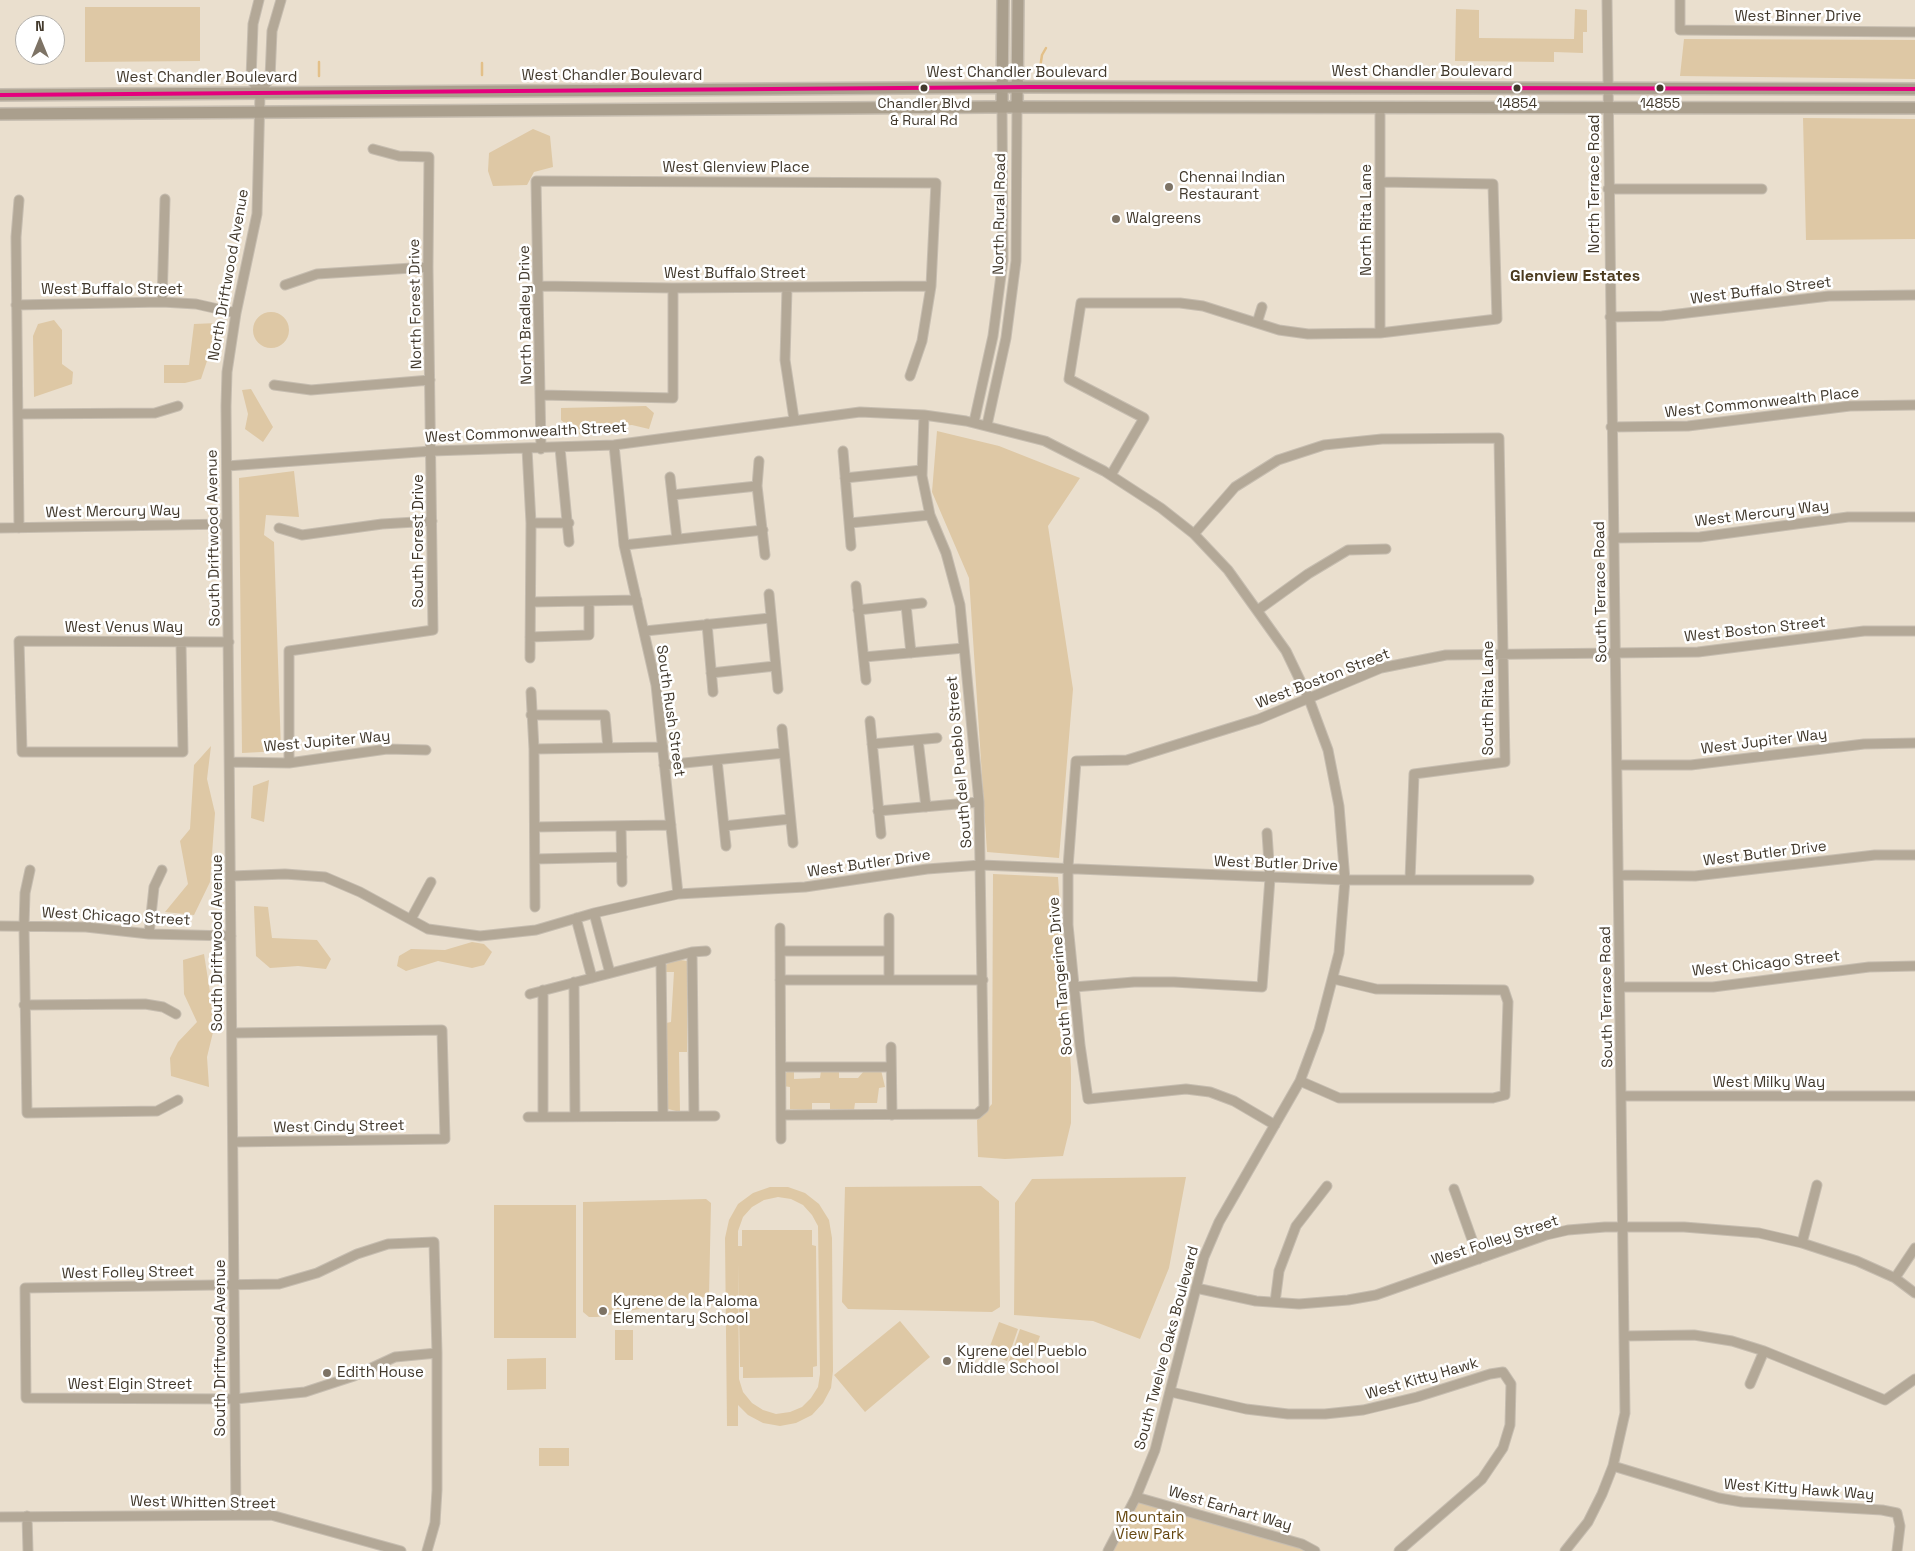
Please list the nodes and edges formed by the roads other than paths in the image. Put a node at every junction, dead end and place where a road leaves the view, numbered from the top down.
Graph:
1 (259, 0) edge
2 (281, 0) edge
3 (1003, 0) edge
4 (1018, 0) edge
5 (1607, 0) edge
6 (1680, 0) edge
7 (1915, 32) edge
8 (1017, 87) junction
9 (1268, 87) junction
10 (1608, 87) junction
11 (1001, 88) junction
12 (1915, 89) edge
13 (260, 93) junction
14 (0, 95) edge
15 (1002, 107) junction
16 (1017, 107) junction
17 (1267, 108) junction
18 (1380, 108) junction
19 (1608, 108) junction
20 (1915, 108) edge
21 (260, 112) junction
22 (0, 114) edge
23 (373, 149) dead end
24 (536, 181) joint
25 (1381, 182) junction
26 (1608, 189) junction
27 (1762, 189) dead end
28 (165, 199) dead end
29 (20, 200) dead end
30 (1004, 231) junction
31 (1017, 231) junction
32 (428, 267) junction
33 (285, 285) dead end
34 (539, 286) junction
35 (931, 286) junction
36 (673, 288) junction
37 (787, 288) junction
38 (1915, 294) edge
39 (162, 302) junction
40 (16, 305) junction
41 (1262, 307) dead end
42 (236, 313) junction
43 (1610, 317) junction
44 (1257, 323) junction
45 (1380, 333) junction
46 (227, 372) joint
47 (910, 376) dead end
48 (430, 380) junction
49 (274, 385) dead end
50 (541, 395) junction
51 (1915, 405) edge
52 (178, 406) dead end
53 (18, 414) junction
54 (924, 415) junction
55 (794, 419) junction
56 (974, 422) junction
57 (986, 425) junction
58 (1611, 427) junction
59 (614, 445) junction
60 (560, 448) junction
61 (526, 449) junction
62 (541, 449) junction
63 (432, 451) junction
64 (842, 451) dead end
65 (759, 461) dead end
66 (227, 466) junction
67 (922, 470) junction
68 (1112, 475) junction
69 (670, 477) dead end
70 (845, 478) junction
71 (757, 486) junction
72 (672, 495) junction
73 (930, 515) junction
74 (1915, 517) edge
75 (432, 521) junction
76 (531, 523) junction
77 (569, 523) junction
78 (850, 523) junction
79 (227, 524) junction
80 (0, 528) edge
81 (18, 528) junction
82 (279, 528) dead end
83 (762, 530) junction
84 (1194, 534) junction
85 (1613, 538) junction
86 (676, 539) junction
87 (569, 542) dead end
88 (624, 545) junction
89 (851, 546) dead end
90 (1386, 549) dead end
91 (765, 555) dead end
92 (856, 586) dead end
93 (769, 594) dead end
94 (637, 600) junction
95 (589, 601) junction
96 (532, 602) junction
97 (922, 603) dead end
98 (906, 605) junction
99 (858, 610) junction
100 (1258, 610) junction
101 (770, 618) junction
102 (707, 624) junction
103 (644, 630) junction
104 (1915, 631) edge
105 (530, 636) junction
106 (181, 642) junction
107 (229, 642) junction
108 (964, 648) junction
109 (1615, 652) junction
110 (911, 653) junction
111 (1502, 654) junction
112 (864, 657) junction
113 (530, 658) dead end
114 (775, 666) junction
115 (712, 673) junction
116 (866, 680) dead end
117 (778, 689) dead end
118 (531, 692) dead end
119 (714, 692) dead end
120 (1310, 699) junction
121 (531, 715) junction
122 (870, 721) dead end
123 (782, 729) dead end
124 (937, 738) dead end
125 (918, 740) junction
126 (1915, 743) edge
127 (872, 744) junction
128 (663, 747) junction
129 (608, 748) junction
130 (534, 749) junction
131 (426, 750) dead end
132 (784, 753) junction
133 (717, 760) junction
134 (1076, 761) joint
135 (230, 762) junction
136 (290, 763) junction
137 (664, 765) junction
138 (1617, 765) junction
139 (979, 802) junction
140 (926, 807) junction
141 (878, 811) junction
142 (790, 819) junction
143 (671, 825) junction
144 (621, 826) junction
145 (724, 826) junction
146 (535, 827) junction
147 (1267, 833) dead end
148 (881, 834) dead end
149 (793, 843) dead end
150 (726, 846) dead end
151 (1915, 855) edge
152 (622, 857) junction
153 (535, 859) junction
154 (982, 865) junction
155 (1068, 867) junction
156 (30, 870) dead end
157 (162, 870) dead end
158 (1619, 875) junction
159 (231, 876) junction
160 (1270, 878) junction
161 (1345, 880) junction
162 (1410, 880) junction
163 (1529, 880) dead end
164 (431, 882) dead end
165 (622, 882) dead end
166 (678, 894) junction
167 (535, 907) dead end
168 (594, 913) junction
169 (576, 918) junction
170 (889, 918) dead end
171 (411, 919) junction
172 (0, 926) edge
173 (24, 926) junction
174 (780, 928) dead end
175 (150, 934) junction
176 (231, 936) junction
177 (706, 951) dead end
178 (780, 951) junction
179 (889, 951) junction
180 (692, 952) junction
181 (661, 960) junction
182 (1915, 966) edge
183 (601, 976) junction
184 (780, 980) junction
185 (889, 980) junction
186 (983, 980) junction
187 (1334, 980) junction
188 (574, 982) junction
189 (1074, 986) junction
190 (1620, 987) junction
191 (543, 990) junction
192 (530, 994) dead end
193 (24, 1005) junction
194 (176, 1014) dead end
195 (232, 1032) junction
196 (891, 1047) dead end
197 (780, 1067) junction
198 (891, 1067) junction
199 (1300, 1082) junction
200 (1622, 1096) junction
201 (1915, 1096) edge
202 (178, 1100) dead end
203 (781, 1115) junction
204 (892, 1115) junction
205 (575, 1116) junction
206 (662, 1116) junction
207 (694, 1116) junction
208 (715, 1116) dead end
209 (528, 1117) dead end
210 (543, 1117) junction
211 (1276, 1125) junction
212 (781, 1139) dead end
213 (233, 1142) junction
214 (1817, 1185) dead end
215 (1327, 1186) dead end
216 (1454, 1189) dead end
217 (1624, 1227) junction
218 (1802, 1243) junction
219 (1915, 1248) edge
220 (1479, 1259) junction
221 (1896, 1278) junction
222 (234, 1286) junction
223 (1196, 1288) junction
224 (1915, 1293) edge
225 (1276, 1302) junction
226 (1625, 1336) junction
227 (1764, 1350) junction
228 (437, 1353) junction
229 (1915, 1379) edge
230 (1750, 1384) dead end
231 (1171, 1392) junction
232 (26, 1398) joint
233 (235, 1399) junction
234 (1613, 1466) junction
235 (1136, 1497) junction
236 (236, 1514) junction
237 (27, 1516) junction
238 (0, 1517) edge
239 (28, 1551) edge
240 (401, 1551) edge
241 (427, 1551) edge
242 (1108, 1551) edge
243 (1315, 1551) edge
244 (1399, 1551) edge
245 (1565, 1551) edge
246 (1897, 1551) edge

1 - 13 street
2 - 13 street
3 - 11 main road, North Rural Road
4 - 8 main road, North Rural Road
5 - 10 street, North Terrace Road
6 - 7 street, West Binner Drive
8 - 9 main road, West Chandler Boulevard
8 - 11 main road, West Chandler Boulevard
8 - 16 main road, North Rural Road
9 - 10 main road, West Chandler Boulevard
9 - 17 main road
10 - 12 main road, West Chandler Boulevard
10 - 19 street, North Terrace Road
11 - 13 main road, West Chandler Boulevard
11 - 15 main road, North Rural Road
13 - 14 main road, West Chandler Boulevard
13 - 21 street, North Driftwood Avenue
15 - 16 main road
15 - 21 main road
15 - 30 street, North Rural Road
16 - 17 main road
16 - 31 street, North Rural Road
17 - 18 main road
18 - 19 main road
18 - 25 street, North Rita Lane
19 - 20 main road
19 - 26 street, North Terrace Road
21 - 22 main road
21 - 42 street, North Driftwood Avenue
23 - 32 street, North Forest Drive
24 - 34 street, North Bradley Drive
24 - 35 street, West Glenview Place
25 - 45 street, North Rita Lane
25 - 45 street
26 - 27 street
26 - 43 street, North Terrace Road
28 - 39 street
29 - 40 street
30 - 31 street
30 - 56 street, North Rural Road
31 - 57 street, North Rural Road
32 - 33 street
32 - 48 street, North Forest Drive
34 - 36 street, West Buffalo Street
34 - 50 street, North Bradley Drive
35 - 37 street, West Buffalo Street
35 - 47 street
36 - 37 street, West Buffalo Street
36 - 50 street
37 - 55 street
38 - 43 street, West Buffalo Street
39 - 40 street, West Buffalo Street
39 - 42 street, West Buffalo Street
40 - 53 street
41 - 44 street
42 - 46 street, North Driftwood Avenue
43 - 58 street, North Terrace Road
44 - 45 street
44 - 68 street
46 - 66 street, South Driftwood Avenue
48 - 49 street
48 - 63 street, North Forest Drive
50 - 62 street, North Bradley Drive
51 - 58 street, West Commonwealth Place
52 - 53 street
53 - 81 street
54 - 55 street, West Commonwealth Street
54 - 56 street, West Commonwealth Street
54 - 67 street, South del Pueblo Street
55 - 59 street, West Commonwealth Street
56 - 57 street, South Twelve Oaks Boulevard
57 - 68 street, South Twelve Oaks Boulevard
58 - 85 street, South Terrace Road
59 - 60 street, West Commonwealth Street
59 - 88 street, South Rush Street
60 - 62 street, West Commonwealth Street
60 - 77 street
61 - 62 street, West Commonwealth Street
61 - 63 street, West Commonwealth Street
61 - 76 street
63 - 66 street, West Commonwealth Street
63 - 75 street, South Forest Drive
64 - 70 street
65 - 71 street
66 - 79 street, South Driftwood Avenue
67 - 70 street
67 - 73 street, South del Pueblo Street
68 - 84 street, South Twelve Oaks Boulevard
69 - 72 street
70 - 78 street
71 - 72 street
71 - 83 street
72 - 86 street
73 - 78 street
73 - 108 street, South del Pueblo Street
74 - 85 street, West Mercury Way
75 - 82 street
75 - 136 street, South Forest Drive
76 - 77 street
76 - 96 street
77 - 87 street
78 - 89 street
79 - 81 street, West Mercury Way
79 - 107 street, South Driftwood Avenue
80 - 81 street, West Mercury Way
83 - 86 street
83 - 91 street
84 - 100 street, South Twelve Oaks Boulevard
84 - 111 street, South Rita Lane
85 - 109 street, South Terrace Road
86 - 88 street
88 - 94 street, South Rush Street
90 - 100 street
92 - 99 street
93 - 101 street
94 - 95 street
94 - 103 street, South Rush Street
95 - 96 street
95 - 105 street
96 - 105 street
97 - 98 street
98 - 99 street
98 - 110 street
99 - 112 street
100 - 120 street, South Twelve Oaks Boulevard
101 - 102 street
101 - 114 street
102 - 103 street
102 - 115 street
103 - 128 street, South Rush Street
104 - 109 street, West Boston Street
105 - 113 street
106 - 106 street, West Venus Way
106 - 107 street, West Venus Way
107 - 135 street, South Driftwood Avenue
108 - 110 street
108 - 139 street, South del Pueblo Street
109 - 111 street, West Boston Street
109 - 138 street, South Terrace Road
110 - 112 street
111 - 120 street, West Boston Street
111 - 162 street, South Rita Lane
112 - 116 street
114 - 115 street
114 - 117 street
115 - 119 street
118 - 121 street
120 - 134 street, West Boston Street
120 - 161 street, South Twelve Oaks Boulevard
121 - 129 street
121 - 130 street
122 - 127 street
123 - 132 street
124 - 125 street
125 - 127 street
125 - 140 street
126 - 138 street, West Jupiter Way
127 - 141 street
128 - 129 street
128 - 137 street, South Rush Street
129 - 130 street
130 - 146 street
131 - 136 street, West Jupiter Way
132 - 133 street
132 - 142 street
133 - 137 street
133 - 145 street
134 - 155 street, South Tangerine Drive
135 - 136 street, West Jupiter Way
135 - 159 street, South Driftwood Avenue
137 - 143 street, South Rush Street
138 - 158 street, South Terrace Road
139 - 140 street
139 - 154 street, South del Pueblo Street
140 - 141 street
141 - 148 street
142 - 145 street
142 - 149 street
143 - 144 street
143 - 166 street, South Rush Street
144 - 146 street
144 - 152 street
145 - 150 street
146 - 153 street
147 - 160 street
151 - 158 street, West Butler Drive
152 - 153 street
152 - 165 street
153 - 167 street
154 - 155 street, West Butler Drive
154 - 166 street, West Butler Drive
154 - 186 street, South del Pueblo Street
155 - 160 street, West Butler Drive
155 - 189 street, South Tangerine Drive
156 - 173 street
157 - 175 street
158 - 190 street, South Terrace Road
159 - 171 street, West Butler Drive
159 - 176 street, South Driftwood Avenue
160 - 161 street, West Butler Drive
160 - 189 street
161 - 162 street, West Butler Drive
161 - 187 street, South Twelve Oaks Boulevard
162 - 163 street, West Butler Drive
164 - 171 street
166 - 168 street, West Butler Drive
168 - 169 street, West Butler Drive
168 - 183 street
169 - 171 street, West Butler Drive
169 - 183 street
170 - 179 street
172 - 173 street, West Chicago Street
173 - 175 street, West Chicago Street
173 - 193 street
174 - 178 street
175 - 176 street, West Chicago Street
176 - 195 street, South Driftwood Avenue
177 - 180 street
178 - 179 street
178 - 184 street
179 - 185 street
180 - 181 street
180 - 207 street
181 - 183 street
181 - 206 street
182 - 190 street, West Chicago Street
183 - 188 street
184 - 185 street
184 - 197 street
185 - 186 street
186 - 204 street, South del Pueblo Street
187 - 199 street, South Twelve Oaks Boulevard
187 - 199 street
188 - 191 street
188 - 205 street
189 - 211 street, South Tangerine Drive
190 - 200 street, South Terrace Road
191 - 192 street
191 - 210 street
193 - 194 street
193 - 202 street
195 - 213 street, South Driftwood Avenue
195 - 213 street, West Cindy Street
196 - 198 street
197 - 198 street
197 - 203 street
198 - 204 street
199 - 211 street, South Twelve Oaks Boulevard
200 - 201 street, West Milky Way
200 - 217 street, South Terrace Road
203 - 204 street
203 - 212 street
205 - 206 street
205 - 210 street
206 - 207 street
207 - 208 street
209 - 210 street
211 - 223 street, South Twelve Oaks Boulevard
213 - 222 street, South Driftwood Avenue
214 - 218 street
215 - 225 street
216 - 220 street
217 - 218 street, West Folley Street
217 - 220 street, West Folley Street
217 - 226 street, South Terrace Road
218 - 221 street, West Folley Street
219 - 221 street
220 - 225 street, West Folley Street
221 - 224 street, West Folley Street
222 - 228 street, West Folley Street
222 - 232 street, West Folley Street
222 - 233 street, South Driftwood Avenue
223 - 225 street, West Folley Street
223 - 231 street, South Twelve Oaks Boulevard
226 - 227 street
226 - 234 street, South Terrace Road
227 - 229 street
227 - 230 street
228 - 233 street, West Elgin Street
228 - 241 street
231 - 235 street, South Twelve Oaks Boulevard
231 - 244 street, West Kitty Hawk
232 - 233 street, West Elgin Street
233 - 236 street, South Driftwood Avenue
234 - 245 street, South Terrace Road
234 - 246 street, West Kitty Hawk Way
235 - 242 street, South Twelve Oaks Boulevard
235 - 243 street, West Earhart Way
236 - 237 street, West Whitten Street
236 - 240 street, West Whitten Street
237 - 238 street, West Whitten Street
237 - 239 street

